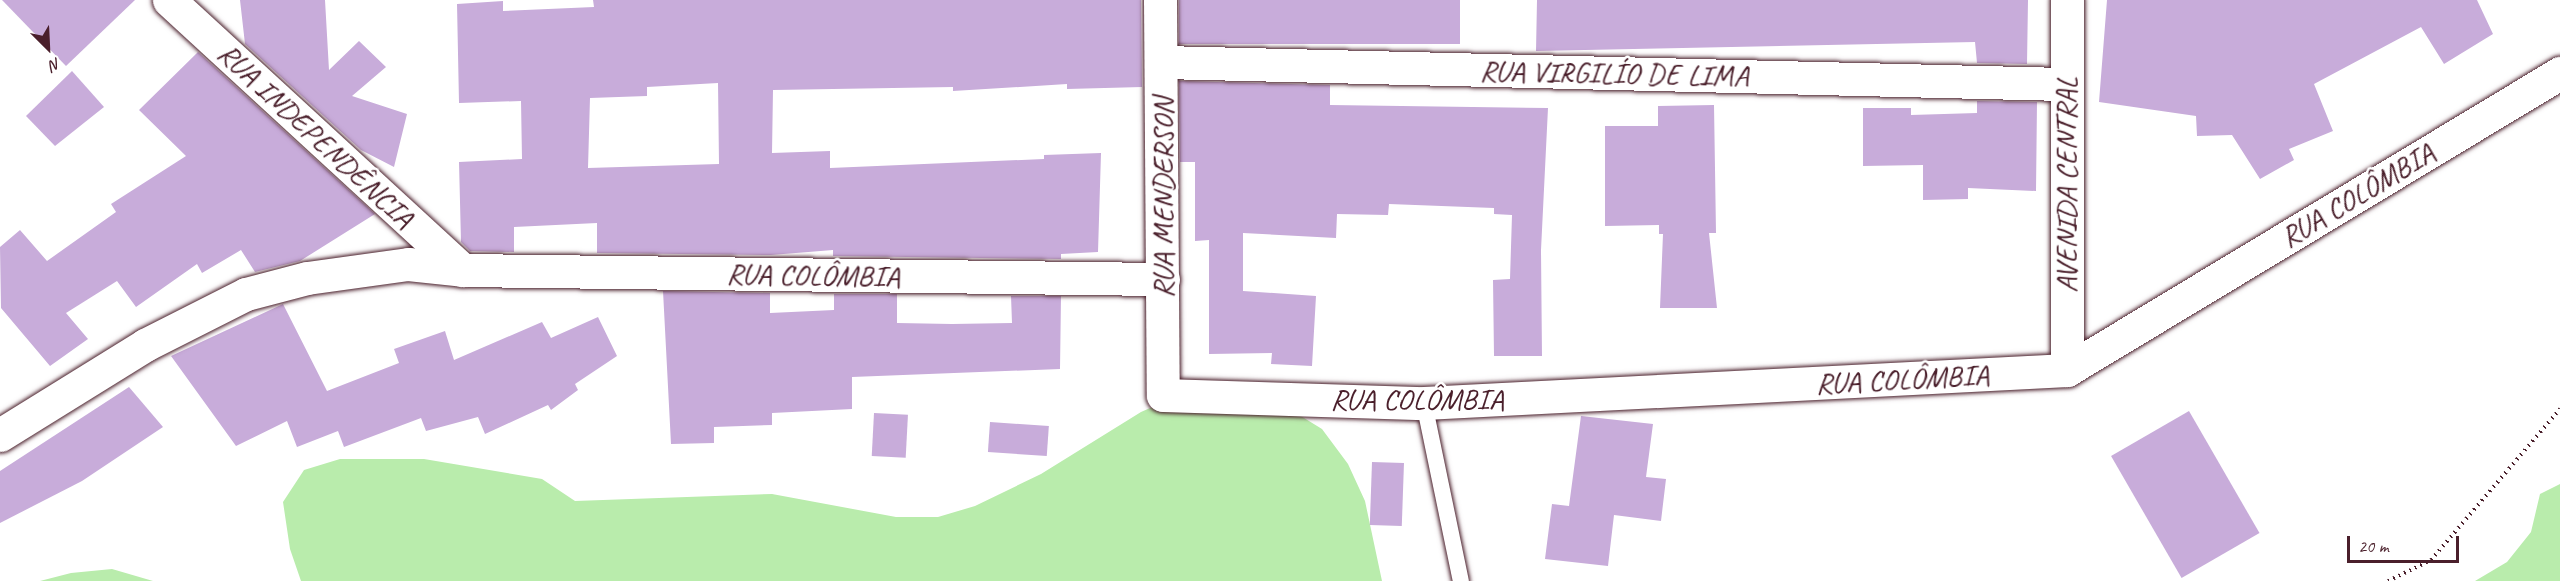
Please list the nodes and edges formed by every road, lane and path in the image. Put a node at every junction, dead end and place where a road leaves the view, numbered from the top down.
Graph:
1 (169, 0) edge
2 (1160, 0) edge
3 (2067, 0) edge
4 (1162, 62) junction
5 (2560, 73) edge
6 (2065, 84) junction
7 (463, 270) junction
8 (1163, 279) junction
9 (2067, 370) junction
10 (1163, 395) joint
11 (1424, 403) junction
12 (2560, 409) edge
13 (0, 435) edge
14 (1461, 581) edge
15 (2388, 581) edge

1 - 7 street, RUA INDEPENDÊNCIA
2 - 4 street, RUA MENDERSON
3 - 6 street, AVENIDA CENTRAL
4 - 6 street, RUA VIRGILÍO DE LIMA
4 - 8 street, RUA MENDERSON
5 - 9 street, RUA COLÔMBIA
6 - 9 street, AVENIDA CENTRAL
7 - 8 street, RUA COLÔMBIA
7 - 13 street, RUA COLÔMBIA
8 - 10 street, RUA MENDERSON
9 - 11 street, RUA COLÔMBIA
10 - 11 street, RUA COLÔMBIA
11 - 14 lane
12 - 15 path

